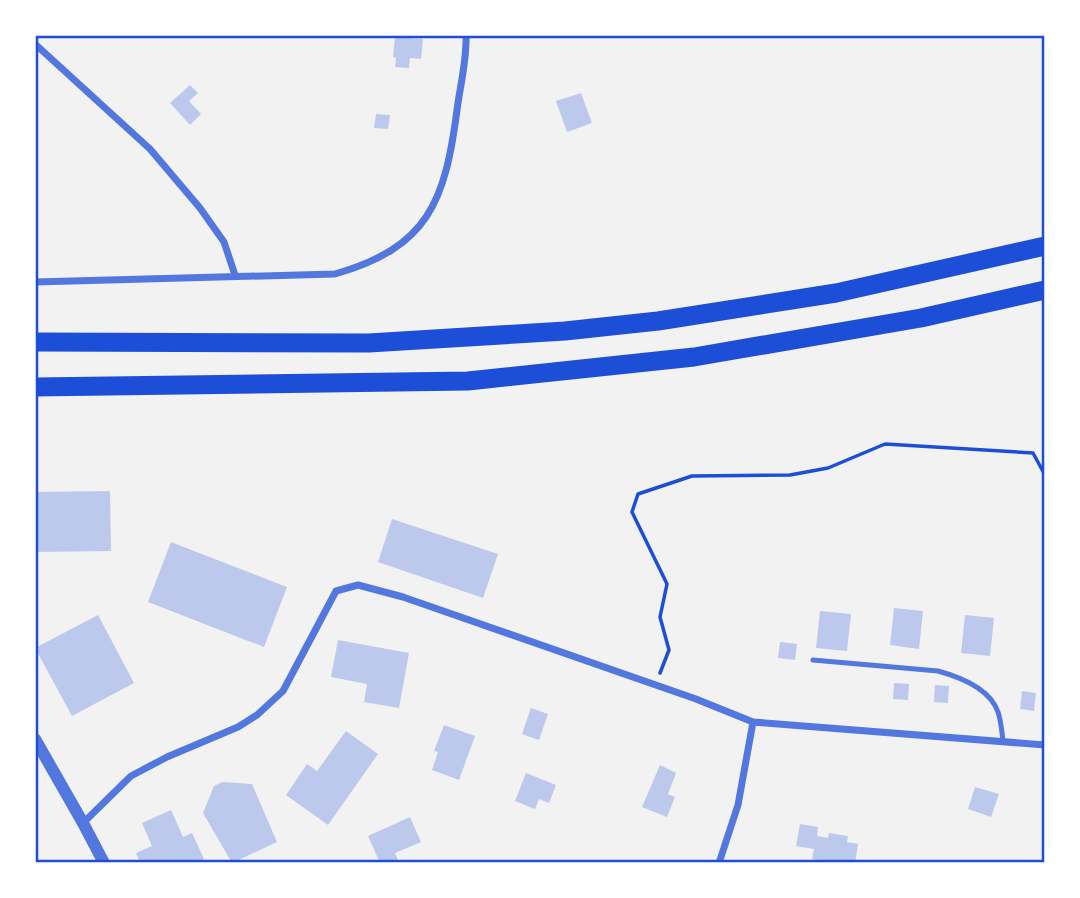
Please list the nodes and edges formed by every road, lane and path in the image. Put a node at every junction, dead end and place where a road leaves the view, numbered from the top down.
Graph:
1 (466, 35) edge
2 (35, 44) edge
3 (1045, 246) edge
4 (235, 275) junction
5 (35, 282) edge
6 (1045, 290) edge
7 (35, 342) edge
8 (35, 387) edge
9 (1045, 475) edge
10 (813, 660) dead end
11 (655, 685) junction
12 (753, 722) junction
13 (35, 739) edge
14 (1003, 741) junction
15 (1045, 746) edge
16 (83, 822) junction
17 (722, 862) edge
18 (103, 863) edge

1 - 4 street
2 - 4 street
3 - 7 highway
4 - 5 street
6 - 8 highway
9 - 11 path
10 - 14 lane
11 - 12 street
11 - 16 street
12 - 14 street
12 - 17 street
13 - 16 street
14 - 15 street
16 - 18 street

